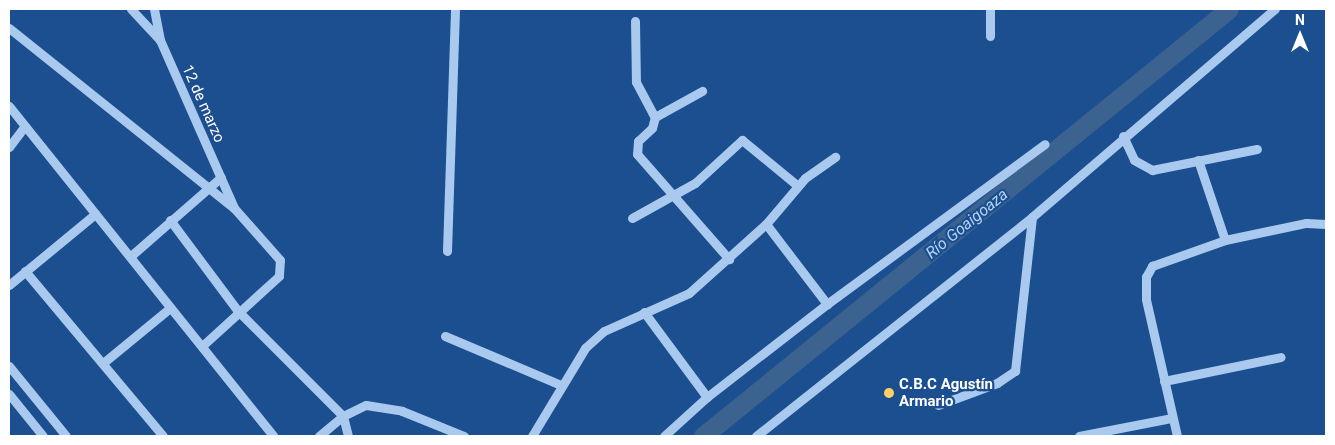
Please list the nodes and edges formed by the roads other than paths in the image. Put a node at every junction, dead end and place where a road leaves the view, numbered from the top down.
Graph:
1 (131, 9) edge
2 (154, 9) edge
3 (455, 9) edge
4 (990, 9) edge
5 (1275, 9) edge
6 (635, 22) dead end
7 (9, 28) edge
8 (990, 36) dead end
9 (160, 40) junction
10 (702, 91) dead end
11 (9, 106) edge
12 (655, 117) junction
13 (25, 126) junction
14 (1124, 136) junction
15 (1045, 144) dead end
16 (9, 147) edge
17 (1257, 149) dead end
18 (835, 157) dead end
19 (1198, 160) junction
20 (221, 177) junction
21 (798, 186) junction
22 (208, 189) junction
23 (675, 195) junction
24 (234, 208) junction
25 (95, 214) junction
26 (1032, 217) junction
27 (632, 218) dead end
28 (170, 220) junction
29 (766, 224) junction
30 (1326, 224) edge
31 (1225, 240) junction
32 (447, 251) dead end
33 (132, 255) junction
34 (729, 259) junction
35 (25, 271) junction
36 (9, 285) edge
37 (827, 304) junction
38 (170, 308) junction
39 (237, 310) junction
40 (644, 312) junction
41 (445, 336) dead end
42 (202, 346) junction
43 (1281, 357) dead end
44 (103, 363) junction
45 (9, 366) edge
46 (1164, 381) junction
47 (561, 385) junction
48 (9, 394) edge
49 (707, 397) junction
50 (938, 405) dead end
51 (343, 416) junction
52 (1172, 418) junction
53 (1092, 435) edge
54 (43, 436) edge
55 (66, 436) edge
56 (162, 436) edge
57 (273, 436) edge
58 (319, 436) edge
59 (348, 436) edge
60 (464, 436) edge
61 (532, 436) edge
62 (664, 436) edge
63 (756, 436) edge
64 (1079, 436) edge
65 (1177, 436) edge

1 - 9 street
2 - 9 street, 12 de marzo
3 - 32 street
4 - 8 street
5 - 14 street
6 - 12 street
7 - 22 street
9 - 20 street, 12 de marzo
10 - 12 street
11 - 13 street
12 - 23 street
13 - 16 street
13 - 25 street
14 - 19 street
14 - 26 street
15 - 37 street
17 - 19 street
18 - 21 street
19 - 31 street
20 - 22 street
20 - 24 street, 12 de marzo
21 - 23 street
21 - 29 street
22 - 24 street
22 - 28 street
23 - 27 street
23 - 34 street
24 - 39 street
25 - 33 street
25 - 35 street
26 - 50 street
26 - 63 street
28 - 33 street
28 - 39 street
29 - 34 street
29 - 37 street
30 - 31 street
31 - 46 street
33 - 38 street
34 - 40 street
35 - 36 street
35 - 44 street
37 - 49 street
38 - 42 street
38 - 44 street
39 - 42 street
39 - 51 street
40 - 47 street
40 - 49 street
41 - 47 street
42 - 57 street
43 - 46 street
44 - 56 street
45 - 55 street
46 - 52 street
47 - 61 street
48 - 54 street
49 - 62 street
51 - 58 street
51 - 59 street
51 - 60 street
52 - 53 street
52 - 65 street
53 - 64 street

